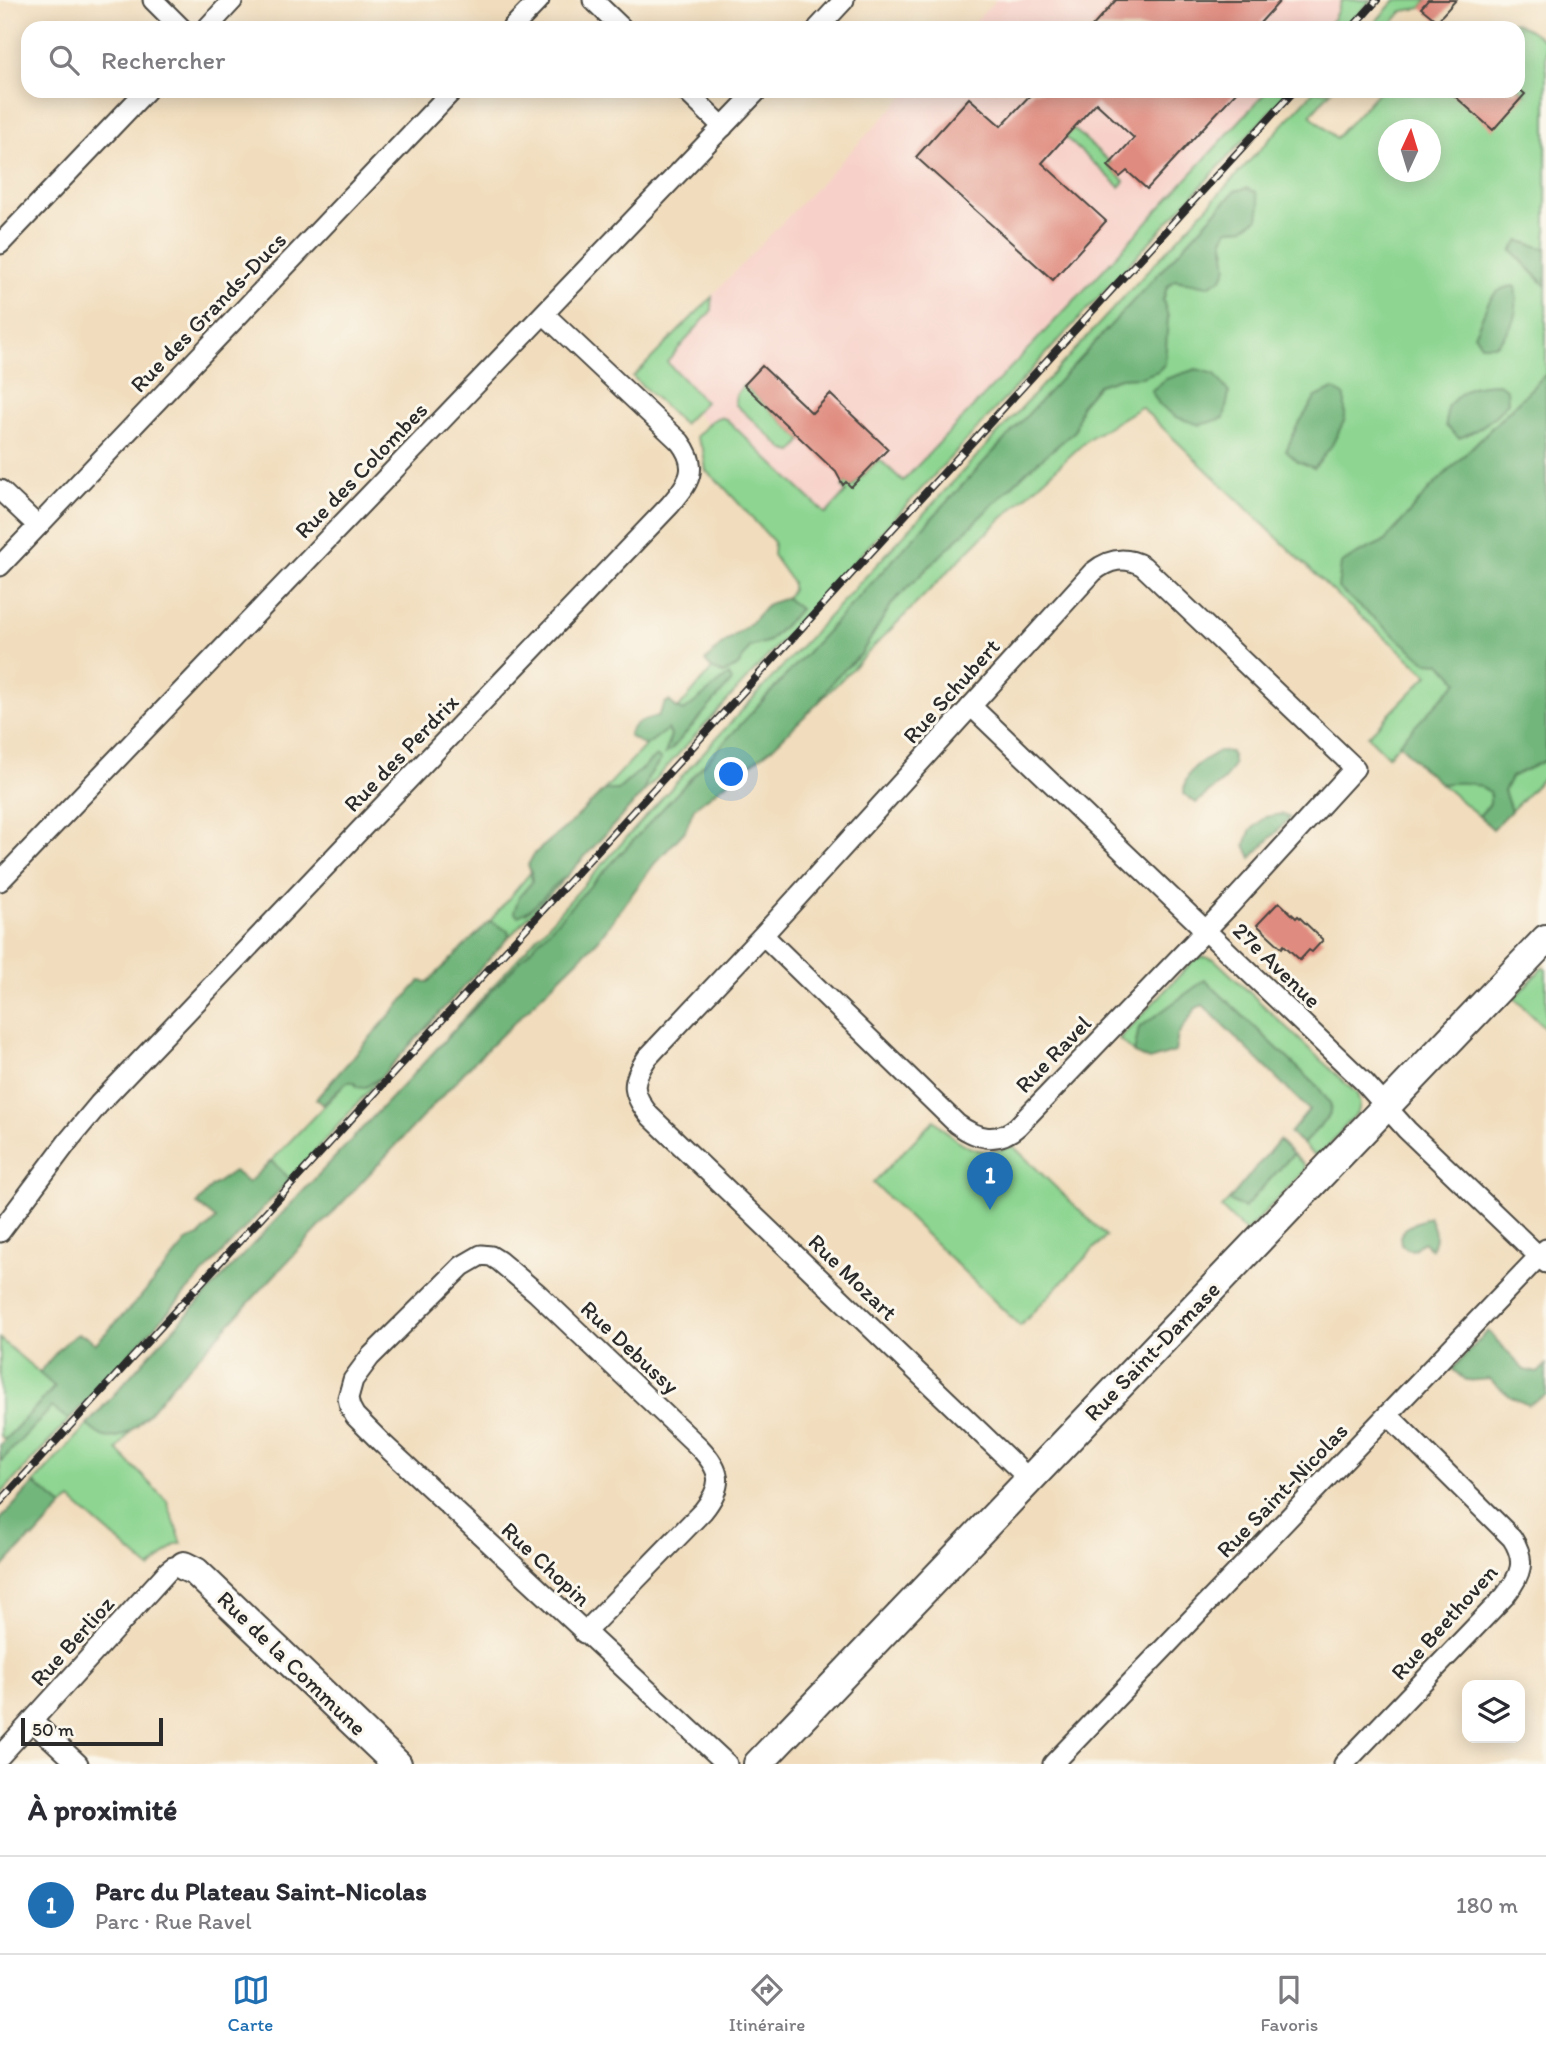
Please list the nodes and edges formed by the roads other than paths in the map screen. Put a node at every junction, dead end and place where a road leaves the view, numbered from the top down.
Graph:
1 (153, 0) edge
2 (233, 0) edge
3 (539, 0) edge
4 (593, 0) edge
5 (844, 0) edge
6 (174, 21) edge
7 (213, 21) edge
8 (519, 21) edge
9 (615, 21) edge
10 (824, 21) edge
11 (139, 98) edge
12 (445, 98) edge
13 (693, 98) edge
14 (750, 98) edge
15 (723, 127) junction
16 (0, 244) edge
17 (544, 314) junction
18 (0, 490) edge
19 (38, 526) junction
20 (0, 566) edge
21 (971, 706) junction
22 (1355, 768) joint
23 (0, 881) edge
24 (1205, 930) junction
25 (763, 935) junction
26 (1546, 939) edge
27 (1386, 1106) junction
28 (643, 1108) joint
29 (0, 1232) edge
30 (1544, 1256) edge
31 (349, 1389) joint
32 (1388, 1415) junction
33 (1030, 1480) junction
34 (184, 1566) joint
35 (584, 1633) junction
36 (32, 1721) junction
37 (0, 1756) edge
38 (78, 1764) edge
39 (397, 1764) edge
40 (726, 1764) edge
41 (758, 1764) edge
42 (1053, 1764) edge
43 (1344, 1764) edge

1 - 6 street
2 - 7 street
3 - 8 street
4 - 9 street
5 - 10 street
11 - 16 street
12 - 19 street, Rue des Grands-Ducs
13 - 15 street
14 - 15 street, Rue des Colombes
15 - 17 street, Rue des Colombes
17 - 23 street, Rue des Colombes
17 - 29 street, Rue des Perdrix
18 - 19 street
19 - 20 street, Rue des Grands-Ducs
21 - 22 street, Rue Schubert
21 - 24 street, 27e Avenue
21 - 25 street, Rue Schubert
22 - 24 street, Rue Ravel
24 - 25 street, Rue Ravel
24 - 27 street, 27e Avenue
25 - 28 street, Rue Schubert
26 - 27 street, Rue Saint-Damase
27 - 30 street, 27e Avenue
27 - 33 street, Rue Saint-Damase
28 - 33 street, Rue Mozart
30 - 32 street, Rue Saint-Nicolas
31 - 35 street, Rue Chopin
31 - 35 street, Rue Debussy
32 - 42 street, Rue Saint-Nicolas
32 - 43 street, Rue Beethoven
33 - 41 street, Rue Saint-Damase
34 - 36 street, Rue Berlioz
34 - 39 street, Rue de la Commune
35 - 40 street, Rue Chopin
36 - 37 street, Rue Berlioz
36 - 38 street

